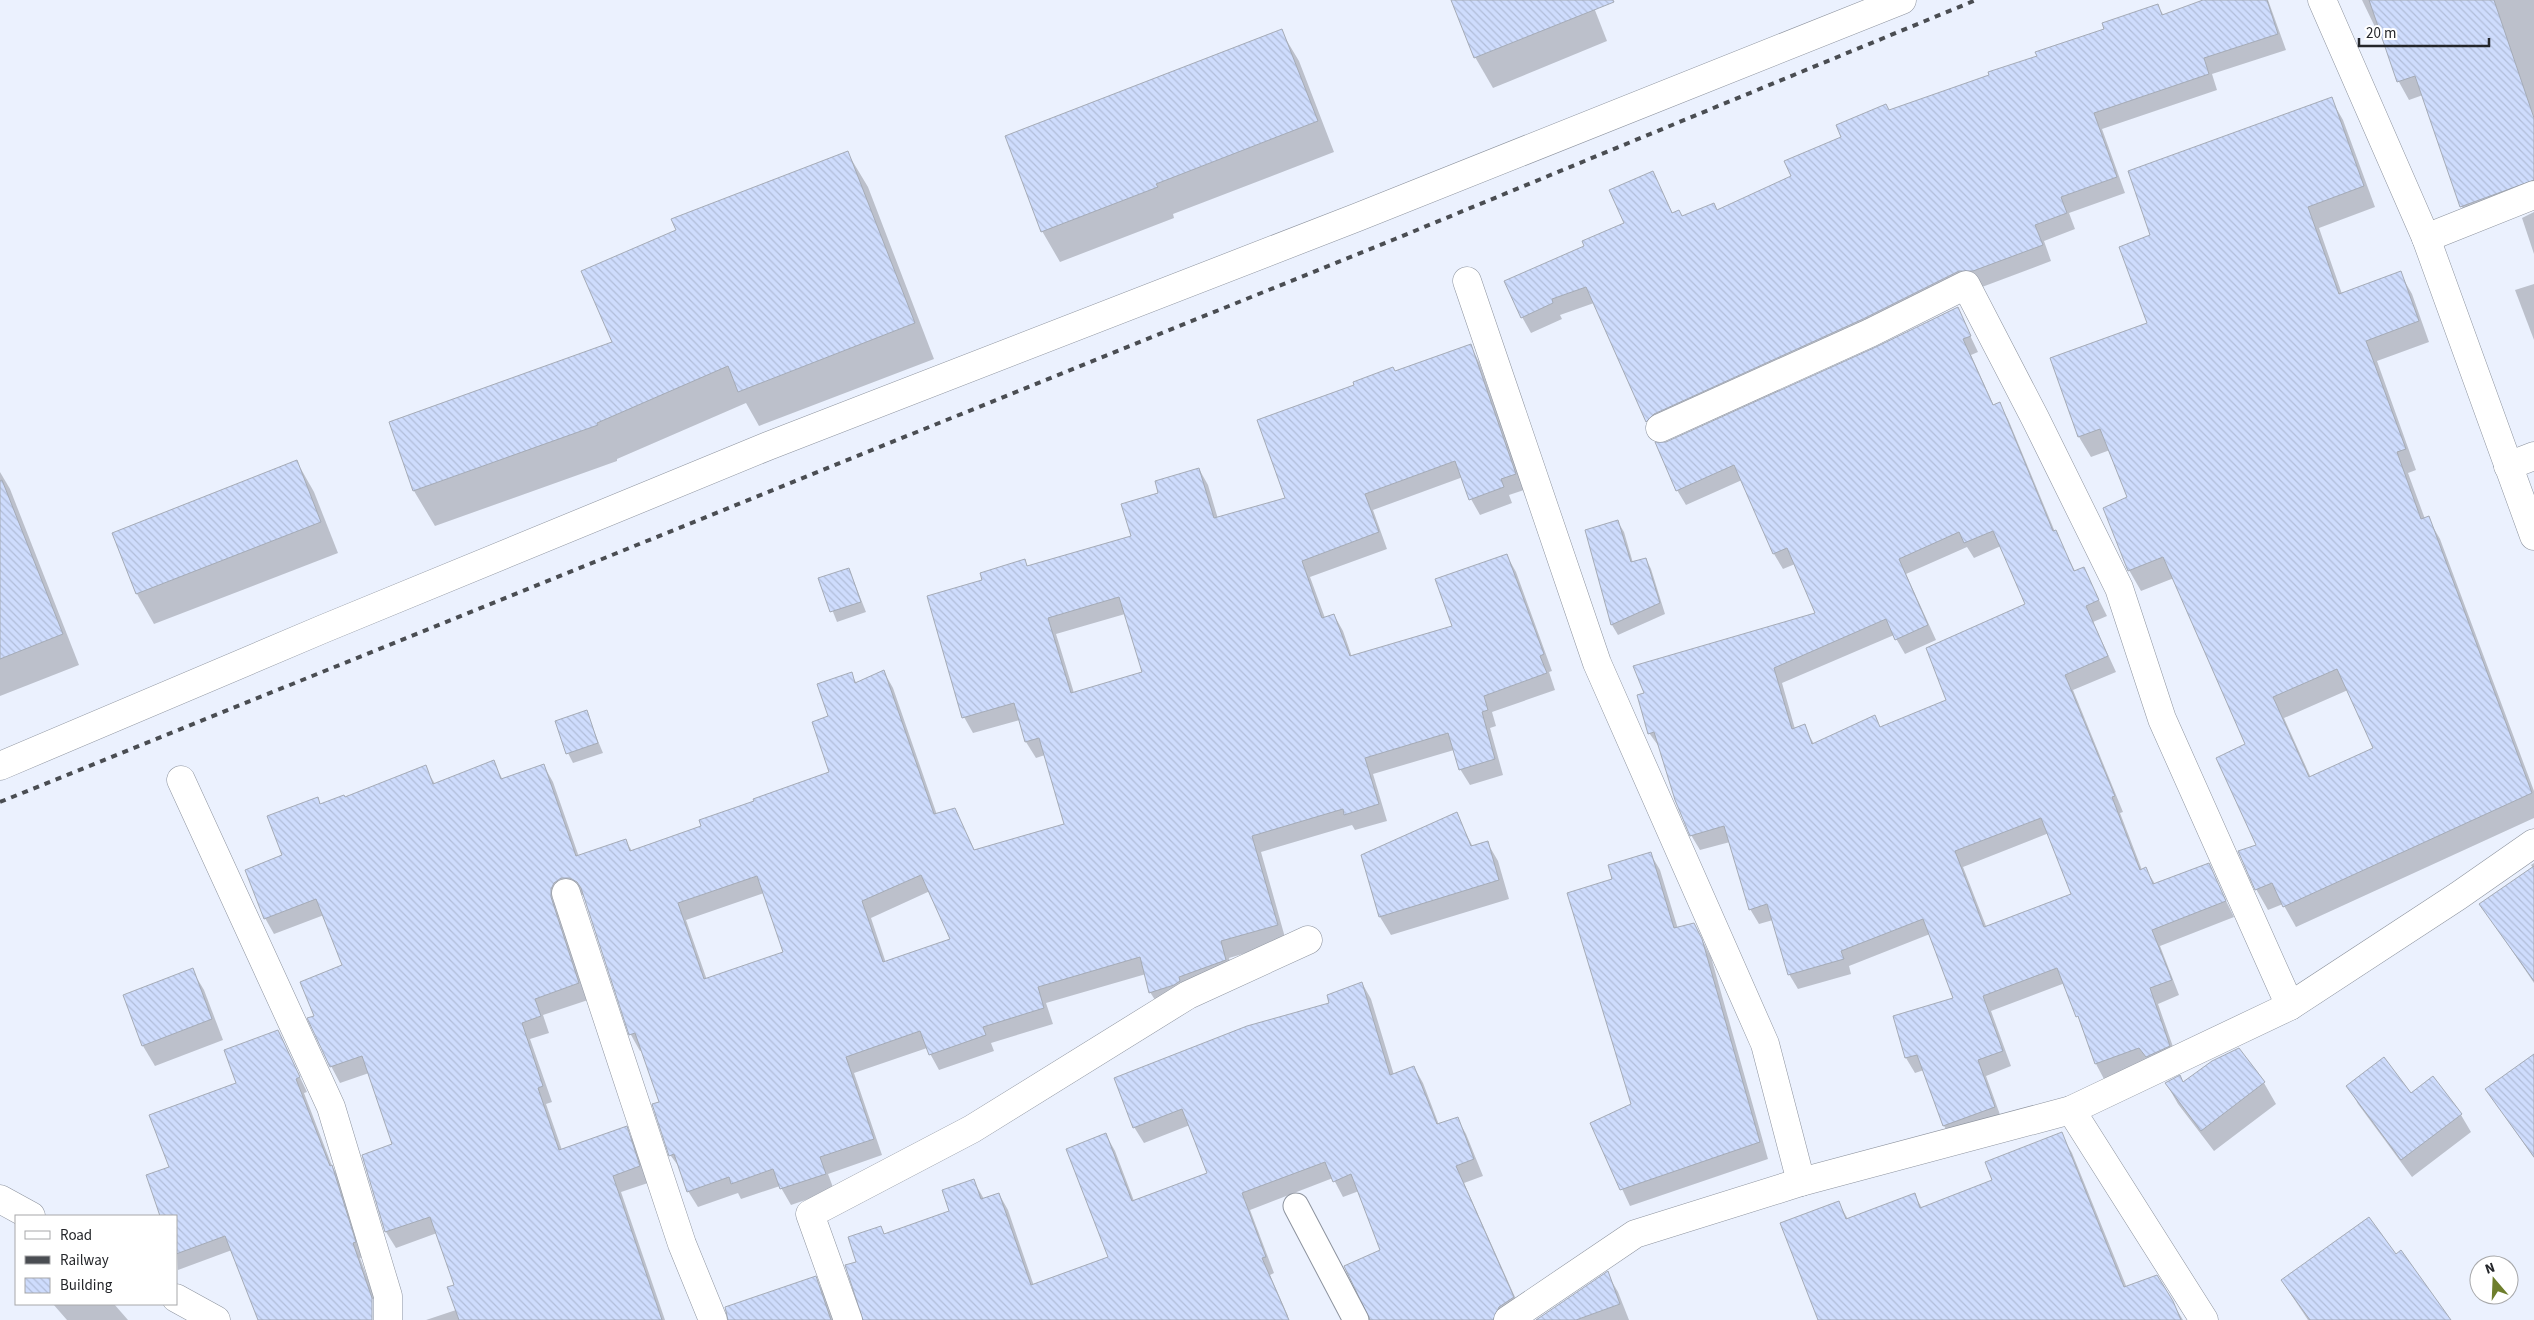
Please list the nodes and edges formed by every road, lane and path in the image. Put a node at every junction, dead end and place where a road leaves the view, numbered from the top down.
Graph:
1 (1902, 0) edge
2 (2322, 0) edge
3 (2534, 195) edge
4 (2426, 238) junction
5 (1467, 281) dead end
6 (1660, 428) dead end
7 (2534, 456) edge
8 (2508, 466) junction
9 (2534, 536) edge
10 (0, 766) edge
11 (181, 780) dead end
12 (2534, 843) edge
13 (566, 893) dead end
14 (1308, 940) dead end
15 (2290, 1006) junction
16 (2071, 1110) junction
17 (1800, 1182) junction
18 (0, 1199) edge
19 (1296, 1206) dead end
20 (29, 1215) edge
21 (178, 1299) edge
22 (216, 1320) edge
23 (388, 1320) edge
24 (713, 1320) edge
25 (848, 1320) edge
26 (1356, 1320) edge
27 (1508, 1320) edge
28 (2204, 1320) edge

1 - 10 street
2 - 4 street
3 - 4 street
4 - 8 street
5 - 17 street
6 - 15 street
7 - 8 street
8 - 9 street
11 - 23 street
12 - 15 street
13 - 24 street
14 - 25 street
15 - 16 street
16 - 17 street
16 - 28 street
17 - 27 street
18 - 20 street
19 - 26 lane
21 - 22 street

